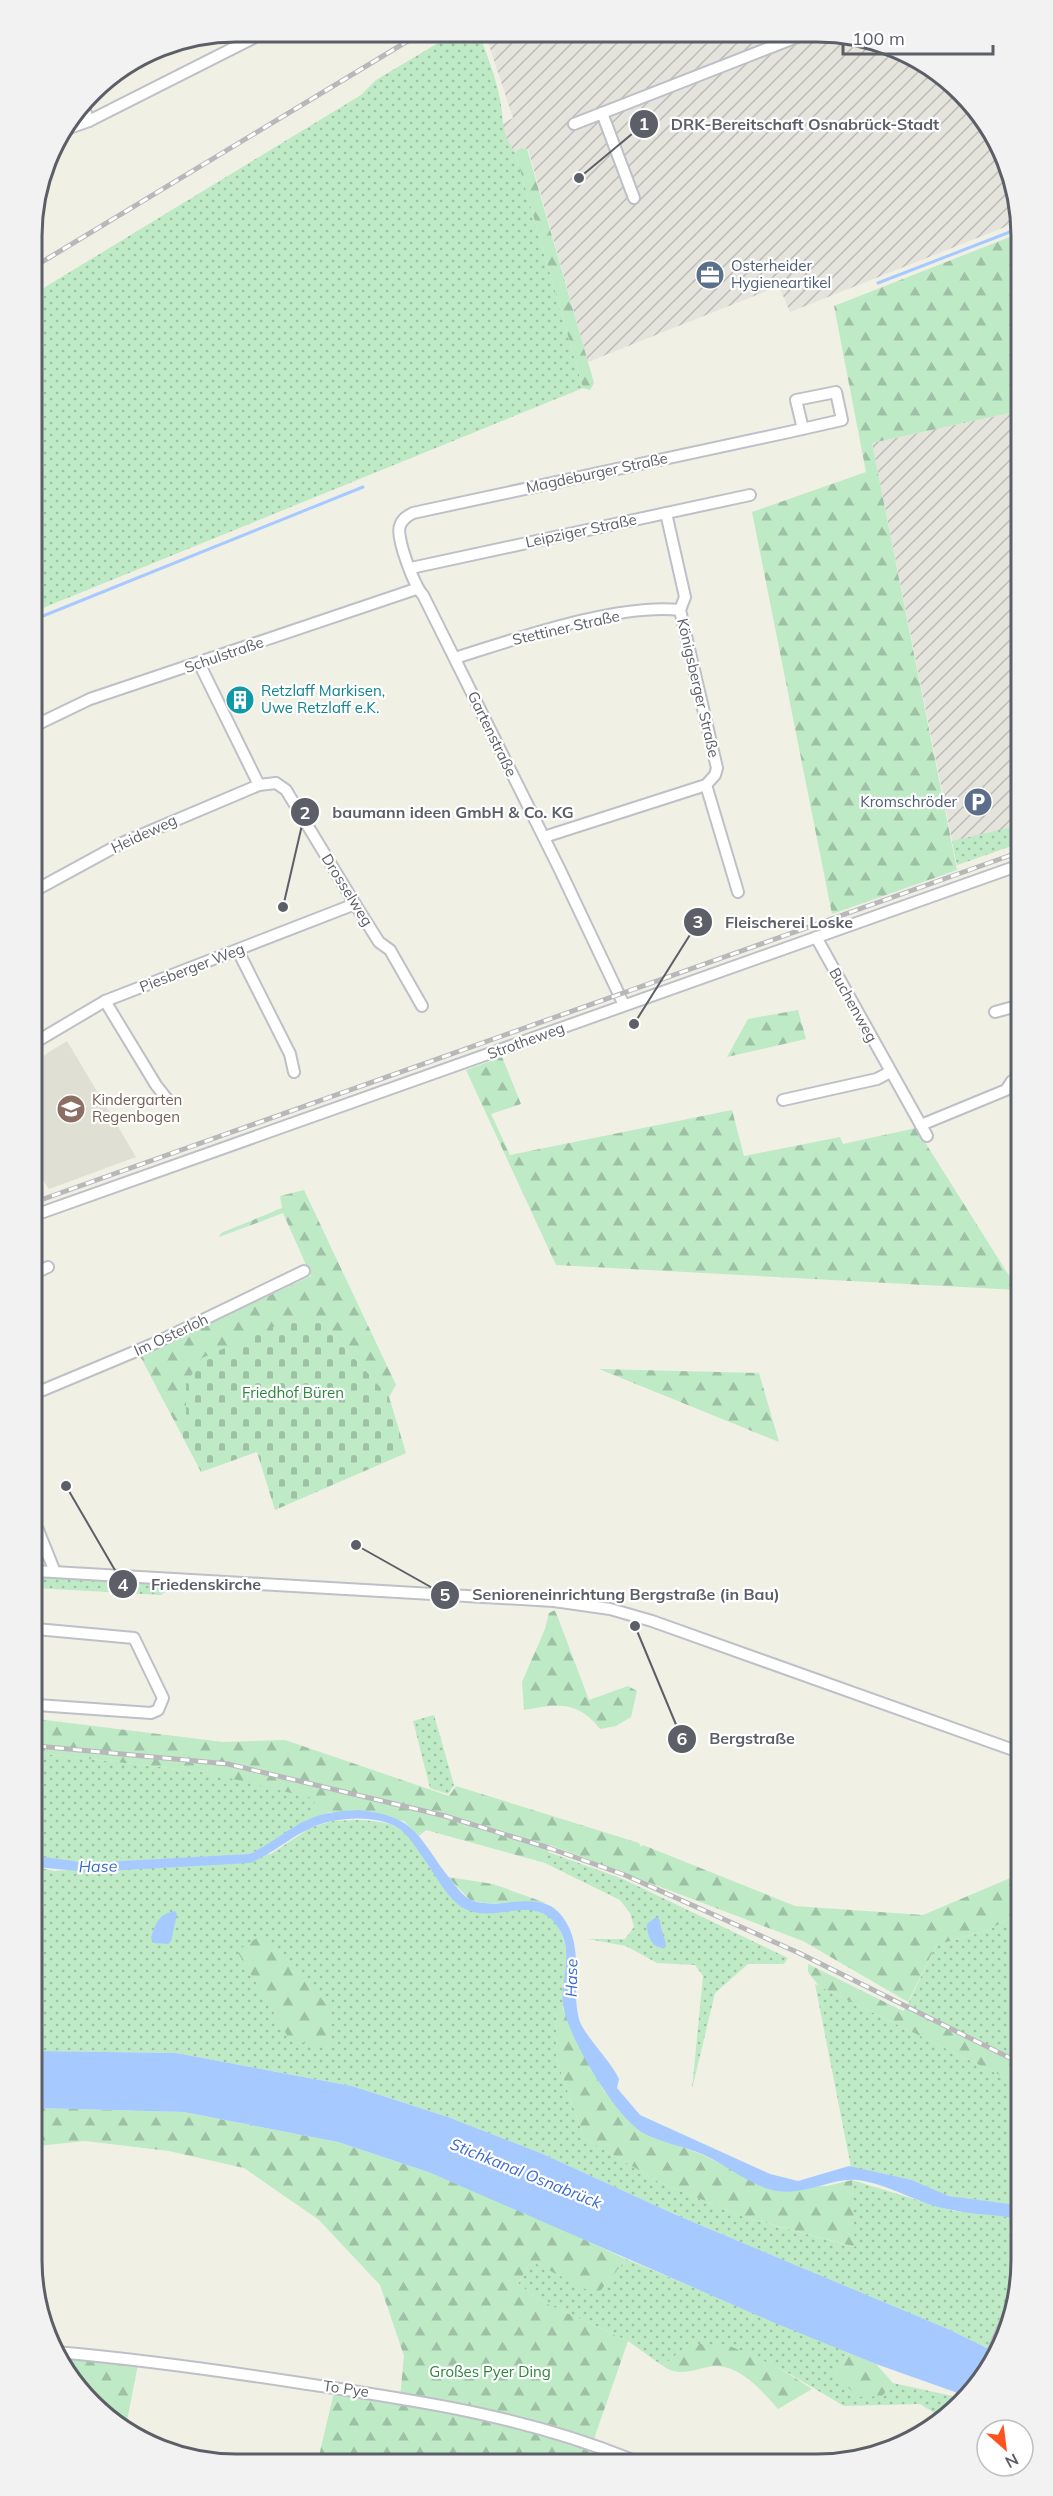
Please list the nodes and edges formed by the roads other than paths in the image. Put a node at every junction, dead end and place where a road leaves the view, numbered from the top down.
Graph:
1 (245, 42) edge
2 (784, 42) edge
3 (86, 113) edge
4 (602, 113) junction
5 (89, 121) junction
6 (574, 124) dead end
7 (77, 125) edge
8 (634, 198) dead end
9 (802, 429) junction
10 (750, 495) dead end
11 (666, 513) junction
12 (399, 527) joint
13 (411, 568) junction
14 (416, 589) junction
15 (680, 610) junction
16 (455, 658) junction
17 (199, 663) junction
18 (42, 722) edge
19 (259, 785) junction
20 (706, 785) junction
21 (544, 837) junction
22 (1011, 868) edge
23 (42, 887) edge
24 (738, 892) dead end
25 (355, 904) junction
26 (816, 937) junction
27 (238, 951) junction
28 (105, 1001) junction
29 (624, 1005) junction
30 (422, 1006) dead end
31 (1011, 1008) edge
32 (995, 1012) dead end
33 (42, 1038) edge
34 (294, 1072) dead end
35 (890, 1072) junction
36 (1011, 1082) edge
37 (167, 1099) dead end
38 (783, 1100) dead end
39 (921, 1125) junction
40 (927, 1136) dead end
41 (42, 1213) edge
42 (48, 1268) dead end
43 (42, 1270) edge
44 (304, 1270) dead end
45 (42, 1390) edge
46 (42, 1541) edge
47 (42, 1571) edge
48 (54, 1572) junction
49 (42, 1630) edge
50 (42, 1705) edge
51 (1011, 1749) edge
52 (66, 2353) edge
53 (616, 2454) edge

1 - 5 street
2 - 4 street
3 - 5 street
4 - 6 street
4 - 8 street
5 - 7 street
9 - 9 street, Magdeburger Straße
9 - 12 street, Magdeburger Straße
10 - 11 street, Leipziger Straße
11 - 13 street, Leipziger Straße
11 - 15 street, Königsberger Straße
12 - 13 street, Gartenstraße
13 - 14 street, Gartenstraße
14 - 16 street, Gartenstraße
14 - 17 street, Schulstraße
15 - 16 street, Stettiner Straße
15 - 20 street, Königsberger Straße
16 - 21 street, Gartenstraße
17 - 18 street, Schulstraße
17 - 19 street
19 - 23 street, Heideweg
19 - 25 street, Drosselweg
20 - 21 street
20 - 24 street
21 - 29 street, Gartenstraße
22 - 26 street, Strotheweg
25 - 27 street, Piesberger Weg
25 - 30 street, Drosselweg
26 - 29 street, Strotheweg
26 - 35 street, Buchenweg
27 - 28 street, Piesberger Weg
27 - 34 street
28 - 33 street, Piesberger Weg
28 - 37 street
29 - 41 street, Strotheweg
31 - 32 street
35 - 38 street
35 - 39 street, Buchenweg
36 - 39 street
39 - 40 street, Buchenweg
42 - 43 street
44 - 45 street, Im Osterloh
46 - 48 street
47 - 48 street
48 - 51 street
49 - 50 street
52 - 53 street, To Pye

